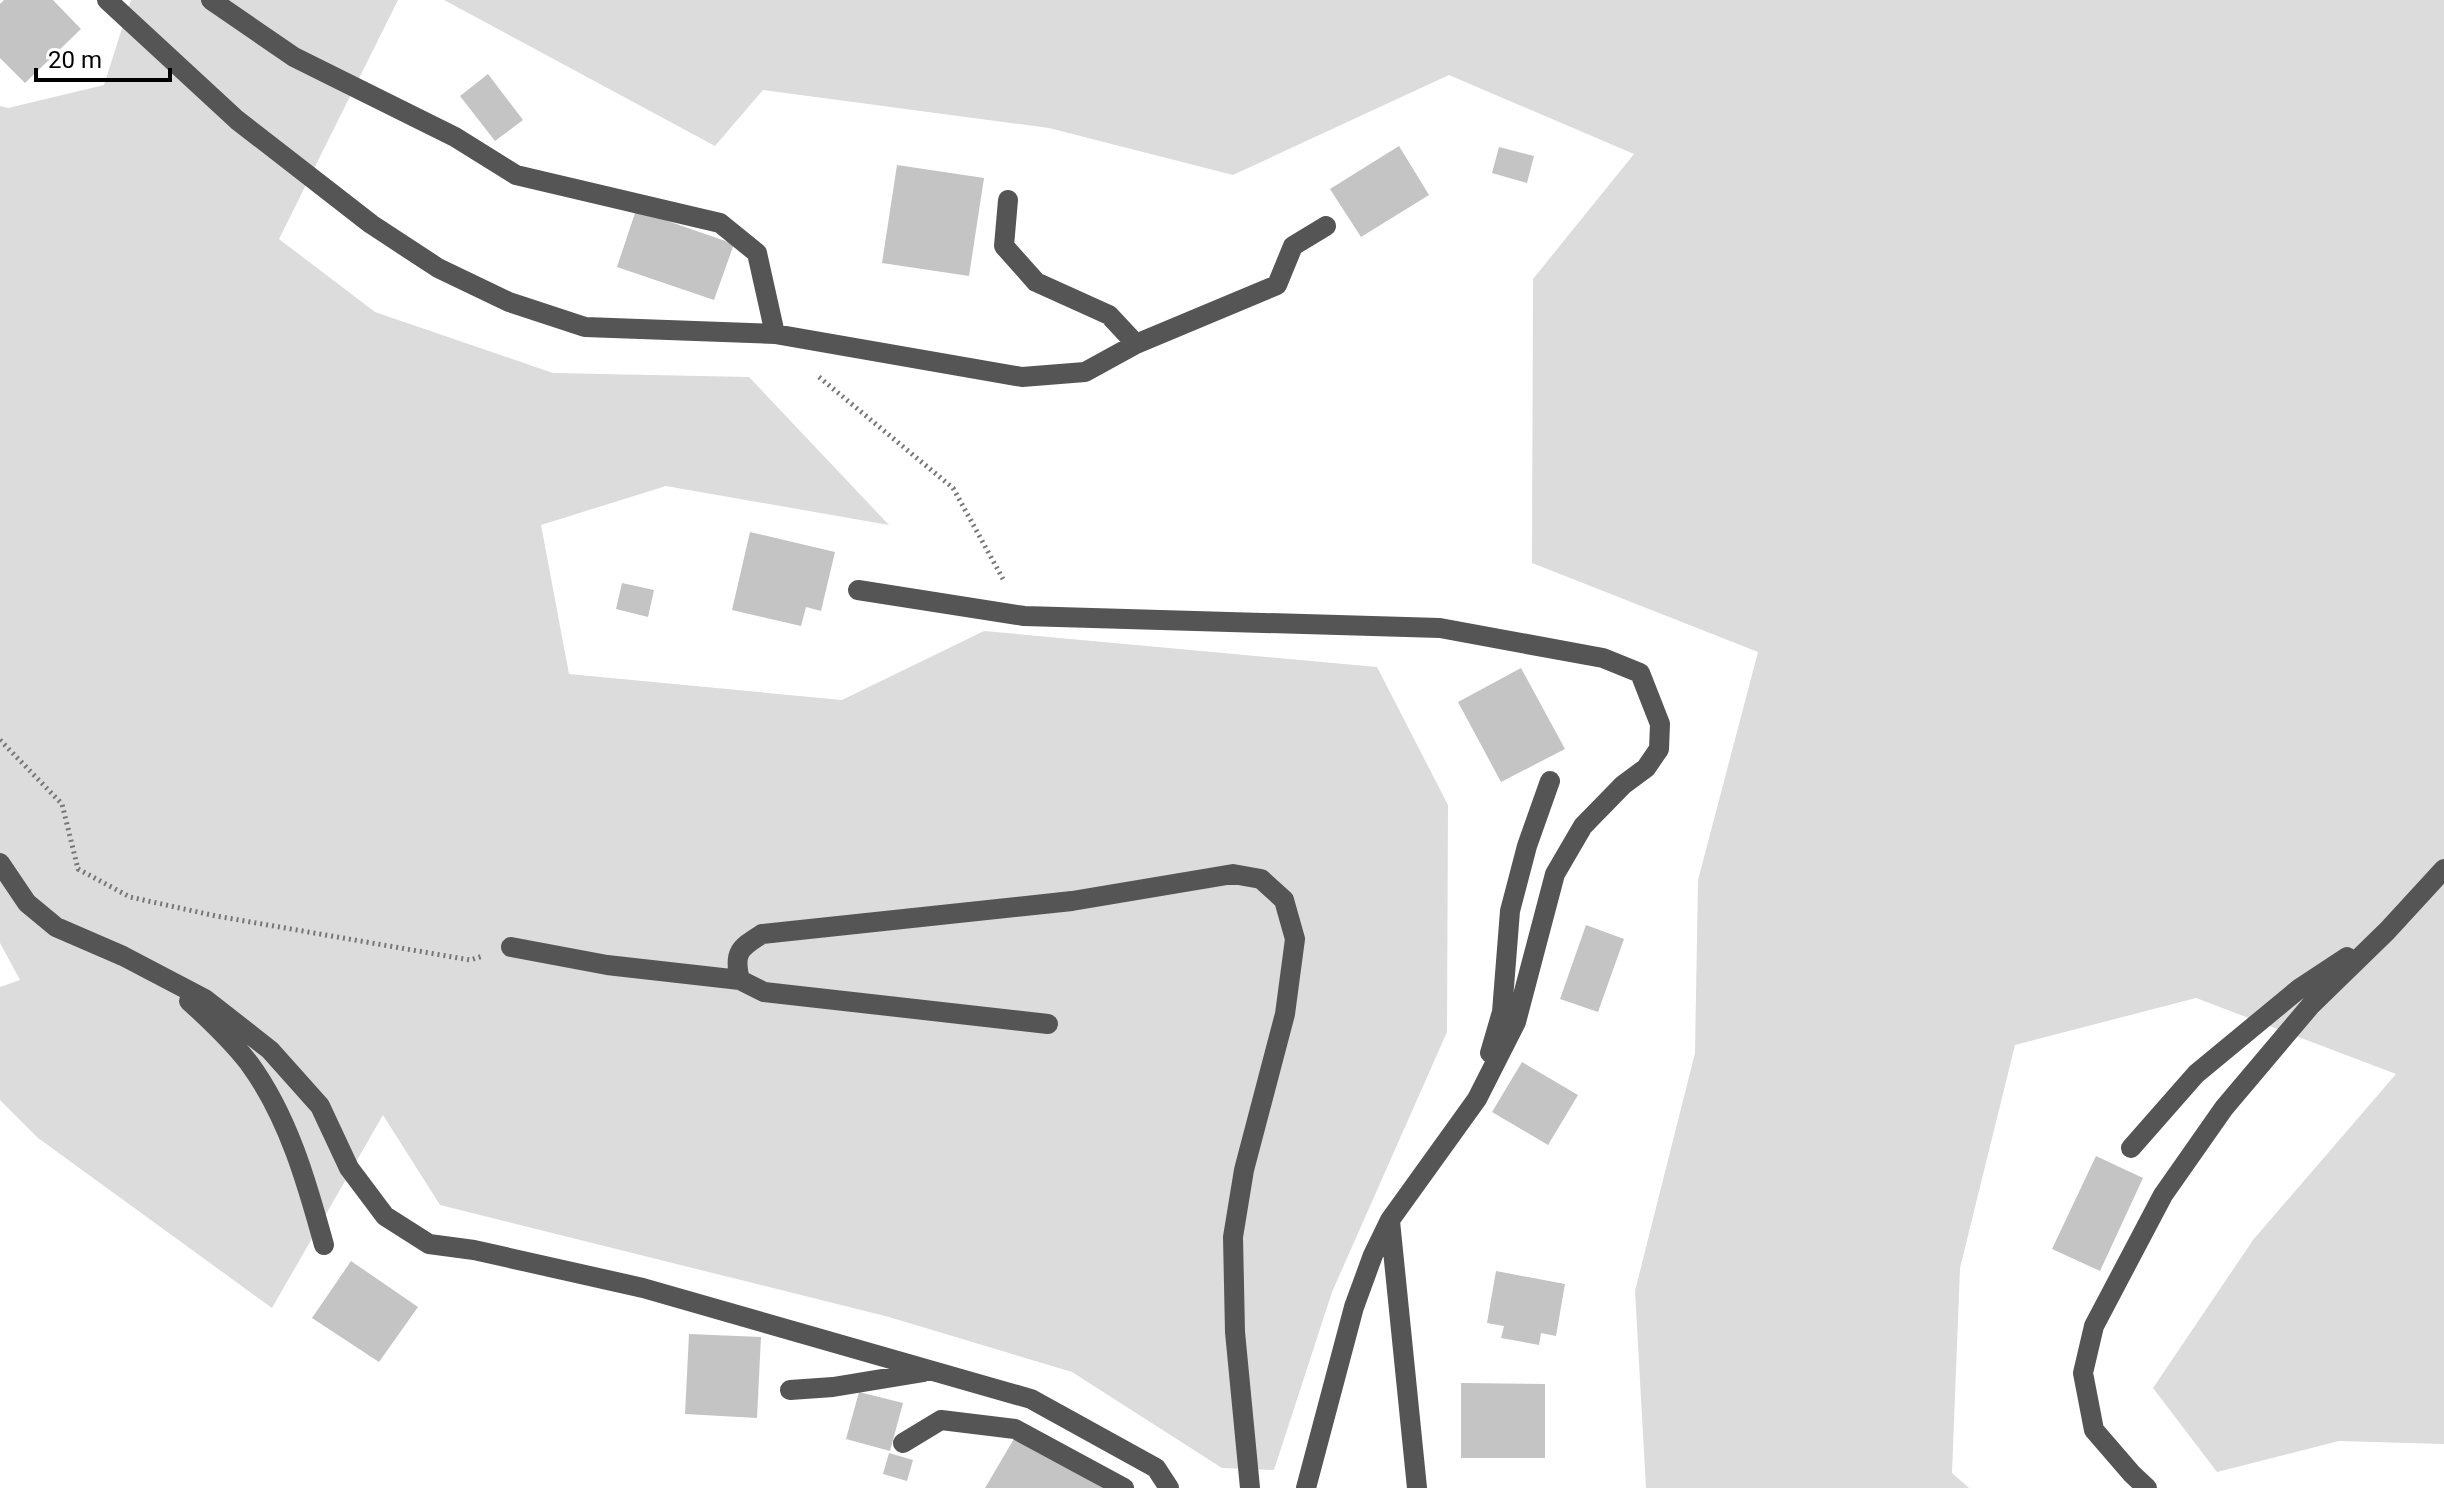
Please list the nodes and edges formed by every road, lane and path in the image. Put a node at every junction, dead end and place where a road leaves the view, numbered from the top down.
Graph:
1 (107, 0) edge
2 (211, 0) edge
3 (1008, 200) dead end
4 (1326, 226) dead end
5 (775, 334) junction
6 (1136, 344) junction
7 (858, 590) dead end
8 (1024, 616) junction
9 (0, 740) edge
10 (1550, 781) dead end
11 (0, 863) edge
12 (2444, 869) edge
13 (2387, 931) junction
14 (511, 947) joint
15 (160, 975) junction
16 (740, 980) junction
17 (1048, 1024) dead end
18 (1477, 1099) junction
19 (2131, 1148) dead end
20 (1390, 1220) junction
21 (324, 1245) dead end
22 (929, 1371) junction
23 (790, 1390) dead end
24 (903, 1443) dead end
25 (1124, 1488) edge
26 (1169, 1488) edge
27 (1250, 1488) edge
28 (1306, 1488) edge
29 (1417, 1488) edge
30 (2147, 1488) edge

1 - 5 street
2 - 5 street
3 - 6 street
4 - 6 street
5 - 6 street
5 - 8 path
7 - 8 street
8 - 18 street
9 - 14 path
10 - 18 street
11 - 15 street
12 - 13 street
13 - 19 street
13 - 30 street
14 - 16 street
15 - 21 street
15 - 22 street
16 - 17 street
16 - 27 street
18 - 20 street
20 - 28 street
20 - 29 street
22 - 23 street
22 - 26 street
24 - 25 street

